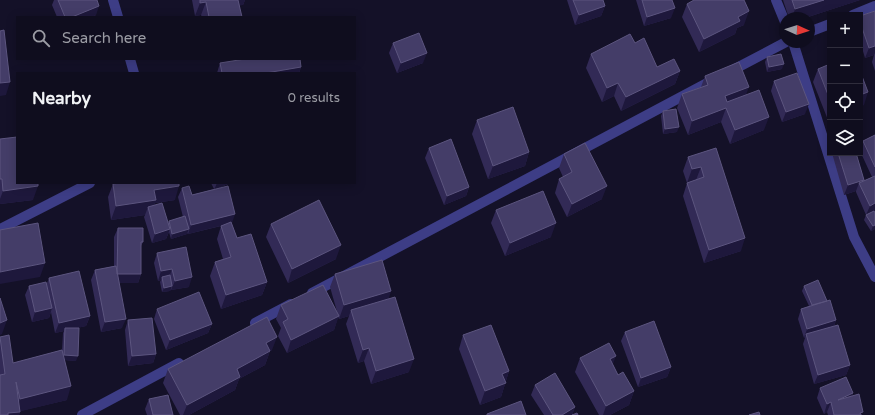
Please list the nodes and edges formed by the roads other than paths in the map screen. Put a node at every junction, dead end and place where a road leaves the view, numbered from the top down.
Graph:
1 (113, 0) edge
2 (776, 0) edge
3 (875, 6) edge
4 (781, 12) edge
5 (860, 12) edge
6 (118, 16) edge
7 (827, 25) edge
8 (815, 30) edge
9 (779, 46) edge
10 (795, 48) edge
11 (130, 60) edge
12 (134, 72) edge
13 (88, 184) edge
14 (0, 229) edge
15 (875, 277) edge
16 (249, 326) edge
17 (186, 360) edge
18 (82, 415) edge

1 - 6 street
2 - 4 street
3 - 5 street
7 - 8 street
9 - 16 street
10 - 15 street
11 - 12 street
13 - 14 street
17 - 18 street

